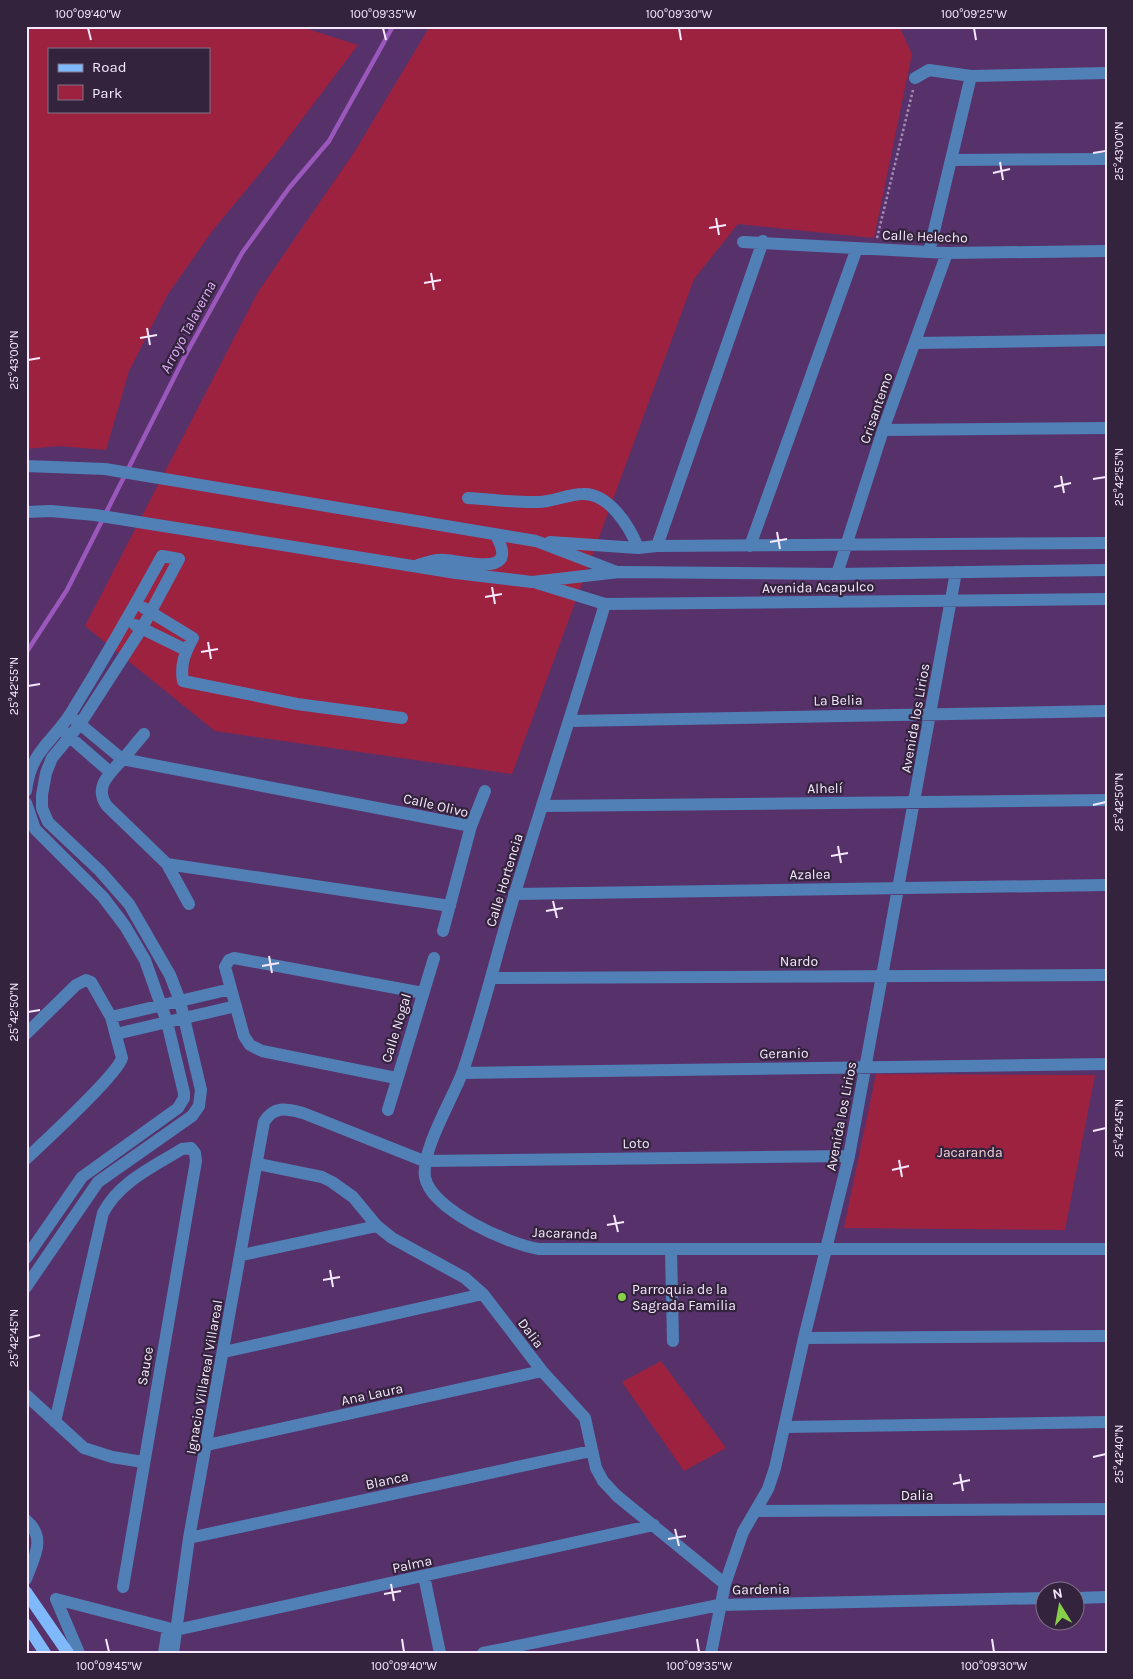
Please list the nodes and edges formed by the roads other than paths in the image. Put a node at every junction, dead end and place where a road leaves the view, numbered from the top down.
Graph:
1 (1107, 73) edge
2 (971, 76) junction
3 (916, 78) road end
4 (1107, 159) edge
5 (952, 160) junction
6 (763, 241) junction
7 (743, 242) dead end
8 (857, 248) junction
9 (1107, 251) edge
10 (929, 252) junction
11 (947, 254) junction
12 (1107, 340) edge
13 (915, 343) junction
14 (1107, 428) edge
15 (883, 430) junction
16 (26, 466) edge
17 (468, 498) dead end
18 (26, 512) edge
19 (495, 534) junction
20 (536, 541) junction
21 (1107, 543) edge
22 (657, 546) junction
23 (750, 546) junction
24 (845, 546) junction
25 (638, 548) junction
26 (413, 566) junction
27 (1107, 570) edge
28 (619, 572) junction
29 (956, 572) junction
30 (837, 574) junction
31 (532, 582) junction
32 (1107, 599) edge
33 (951, 601) junction
34 (135, 604) junction
35 (605, 604) junction
36 (150, 611) junction
37 (126, 621) junction
38 (142, 628) junction
39 (186, 650) junction
40 (1107, 711) edge
41 (930, 713) junction
42 (70, 715) junction
43 (402, 718) dead end
44 (570, 720) junction
45 (80, 724) junction
46 (64, 732) junction
47 (144, 734) dead end
48 (122, 759) junction
49 (110, 772) junction
50 (26, 791) edge
51 (486, 791) dead end
52 (1107, 800) edge
53 (915, 802) junction
54 (543, 806) junction
55 (42, 808) junction
56 (27, 811) edge
57 (48, 822) junction
58 (471, 826) junction
59 (30, 831) edge
60 (167, 864) junction
61 (1107, 885) edge
62 (900, 888) junction
63 (514, 894) junction
64 (189, 904) dead end
65 (450, 906) junction
66 (443, 930) dead end
67 (434, 958) dead end
68 (880, 976) junction
69 (1107, 976) edge
70 (492, 978) junction
71 (231, 989) junction
72 (423, 993) junction
73 (180, 1001) junction
74 (162, 1005) junction
75 (236, 1006) junction
76 (111, 1017) junction
77 (184, 1018) junction
78 (167, 1022) junction
79 (26, 1034) edge
80 (116, 1034) junction
81 (1107, 1064) edge
82 (866, 1066) junction
83 (462, 1073) junction
84 (396, 1078) junction
85 (388, 1110) dead end
86 (849, 1156) junction
87 (26, 1159) edge
88 (424, 1161) junction
89 (258, 1164) junction
90 (377, 1226) junction
91 (1107, 1249) edge
92 (671, 1250) junction
93 (827, 1250) junction
94 (242, 1255) junction
95 (26, 1258) edge
96 (26, 1287) edge
97 (483, 1294) junction
98 (1107, 1336) edge
99 (804, 1338) junction
100 (673, 1341) dead end
101 (224, 1352) junction
102 (542, 1372) junction
103 (26, 1395) edge
104 (54, 1422) junction
105 (1107, 1422) edge
106 (785, 1426) junction
107 (207, 1445) junction
108 (591, 1451) junction
109 (143, 1462) junction
110 (1107, 1509) edge
111 (756, 1511) junction
112 (26, 1520) edge
113 (654, 1525) junction
114 (189, 1538) junction
115 (424, 1576) junction
116 (26, 1579) edge
117 (725, 1584) junction
118 (123, 1587) dead end
119 (26, 1592) edge
120 (1107, 1597) edge
121 (1036, 1598) edge
122 (1086, 1598) edge
123 (719, 1605) junction
124 (26, 1624) edge
125 (176, 1630) junction
126 (45, 1653) edge
127 (68, 1653) edge
128 (79, 1653) edge
129 (164, 1653) edge
130 (173, 1653) edge
131 (440, 1653) edge
132 (483, 1653) edge
133 (711, 1653) edge

1 - 2 street
2 - 3 street
2 - 5 street
4 - 5 street
5 - 10 street
6 - 7 street, Calle Helecho
6 - 8 street, Calle Helecho
6 - 22 street
8 - 10 street, Calle Helecho
8 - 23 street
9 - 11 street, Calle Helecho
10 - 11 street, Calle Helecho
11 - 13 street, Crisantemo
12 - 13 street
13 - 15 street, Crisantemo
14 - 15 street
15 - 24 street, Crisantemo
16 - 19 street
17 - 25 street
18 - 26 street
19 - 20 street
19 - 26 street
20 - 25 street
20 - 28 street
21 - 24 street
22 - 23 street
22 - 25 street
23 - 24 street
24 - 30 street, Crisantemo
26 - 31 street
27 - 29 street, Avenida Acapulco
28 - 30 street, Avenida Acapulco
28 - 31 street
29 - 30 street, Avenida Acapulco
29 - 33 street, Avenida los Lirios
31 - 35 street, Avenida Acapulco
32 - 33 street, Avenida Acapulco
33 - 35 street, Avenida Acapulco
33 - 41 street, Avenida los Lirios
34 - 36 street
34 - 36 street
34 - 37 street
35 - 44 street, Calle Hortencia
36 - 38 street
36 - 39 street
37 - 38 street
37 - 42 street
38 - 39 street
38 - 45 street
39 - 43 street
40 - 41 street, La Belia
41 - 44 street, La Belia
41 - 53 street, Avenida los Lirios
42 - 45 street, Calle Olivo
42 - 46 street
44 - 54 street, Calle Hortencia
45 - 46 street
45 - 48 street, Calle Olivo
46 - 49 street
46 - 50 street
46 - 55 street
47 - 48 street
48 - 49 street
48 - 58 street, Calle Olivo
49 - 60 street
51 - 58 street
52 - 53 street, Alhelí
53 - 54 street, Alhelí
53 - 62 street, Avenida los Lirios
54 - 63 street, Calle Hortencia
55 - 56 street
55 - 57 street
56 - 59 street
57 - 59 street
57 - 73 street
58 - 65 street, Calle Olivo
59 - 74 street
60 - 64 street
60 - 65 street
61 - 62 street, Azalea
62 - 63 street, Azalea
62 - 68 street, Avenida los Lirios
63 - 70 street, Calle Hortencia
65 - 66 street, Calle Olivo
67 - 72 street
68 - 69 street, Nardo
68 - 70 street, Nardo
68 - 82 street, Avenida los Lirios
70 - 83 street, Calle Hortencia
71 - 72 street, Calle Nogal
71 - 73 street
71 - 75 street, Calle Nogal
72 - 84 street, Calle Nogal
73 - 74 street
73 - 77 street
74 - 76 street
74 - 78 street
75 - 77 street
75 - 84 street, Calle Nogal
76 - 79 street
76 - 80 street
77 - 78 street
77 - 96 street
78 - 80 street
78 - 95 street
80 - 87 street
81 - 82 street, Geranio
82 - 83 street, Geranio
82 - 86 street, Avenida los Lirios
83 - 88 street, Calle Hortencia
84 - 85 street
86 - 88 street, Loto
86 - 93 street, Avenida los Lirios
88 - 89 street, Ignacio Villareal Villareal
88 - 92 street, Jacaranda
89 - 90 street, Dalia
89 - 94 street, Ignacio Villareal Villareal
90 - 94 street
90 - 97 street, Dalia
91 - 93 street, Jacaranda
92 - 93 street, Jacaranda
92 - 100 street
93 - 99 street, Avenida los Lirios
94 - 101 street, Ignacio Villareal Villareal
97 - 101 street
97 - 102 street, Dalia
98 - 99 street
99 - 106 street, Avenida los Lirios
101 - 107 street, Ignacio Villareal Villareal
102 - 107 street, Ana Laura
102 - 108 street, Dalia
103 - 104 street
104 - 109 street
104 - 109 street, Sauce
105 - 106 street
106 - 111 street, Avenida los Lirios
107 - 114 street, Ignacio Villareal Villareal
108 - 113 street, Dalia
108 - 114 street, Blanca
109 - 118 street, Sauce
110 - 111 street, Dalia
111 - 117 street, Avenida los Lirios
112 - 116 street
113 - 115 street, Palma
113 - 117 street, Dalia
114 - 125 street, Ignacio Villareal Villareal
115 - 125 street, Palma
115 - 131 street
117 - 123 street, Avenida los Lirios
119 - 127 main road
120 - 122 street
121 - 123 street, Gardenia
123 - 132 street, Gardenia
123 - 133 street, Avenida los Lirios
124 - 126 main road
125 - 130 street, Ignacio Villareal Villareal
128 - 129 street

